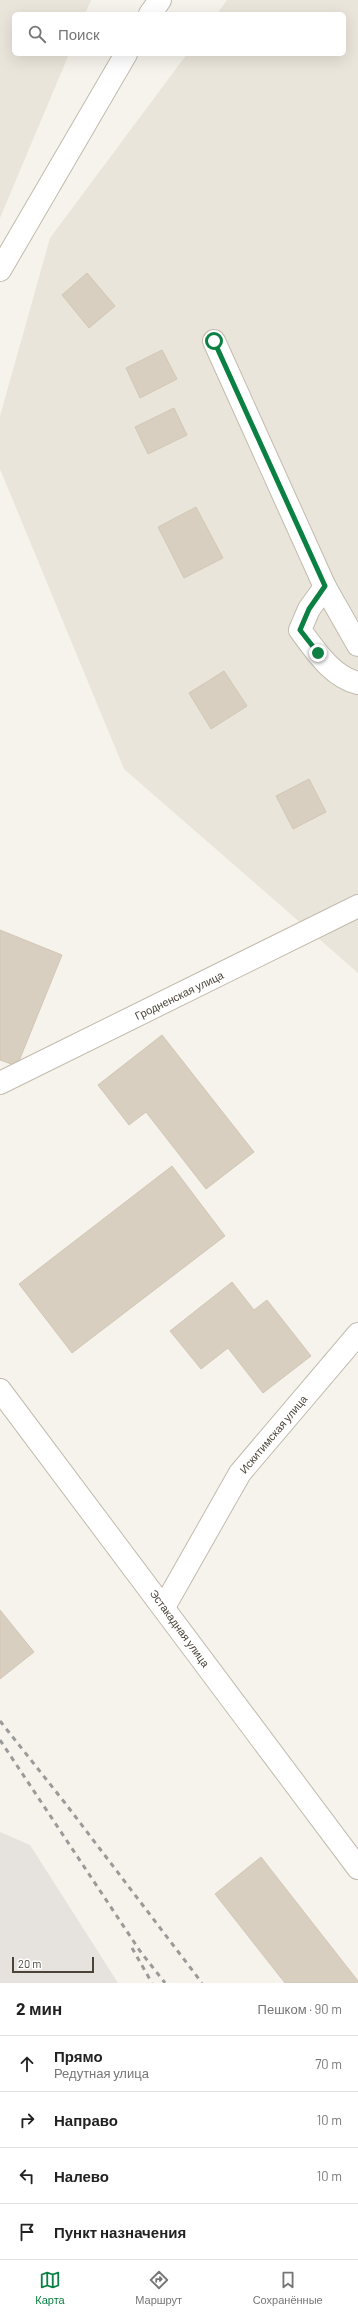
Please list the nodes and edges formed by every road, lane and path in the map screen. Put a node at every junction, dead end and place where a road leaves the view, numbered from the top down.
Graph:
1 (160, 0) edge
2 (151, 12) edge
3 (125, 56) edge
4 (0, 270) edge
5 (214, 341) dead end
6 (325, 586) junction
7 (358, 645) edge
8 (358, 683) edge
9 (358, 906) edge
10 (0, 1083) edge
11 (358, 1334) edge
12 (0, 1390) edge
13 (164, 1607) junction
14 (358, 1868) edge

1 - 2 street
3 - 4 street
5 - 6 street
6 - 7 street
6 - 8 street
9 - 10 street, Гродненская улица
11 - 13 street, Искитимская улица
12 - 13 street, Эстакадная улица
13 - 14 street, Эстакадная улица

